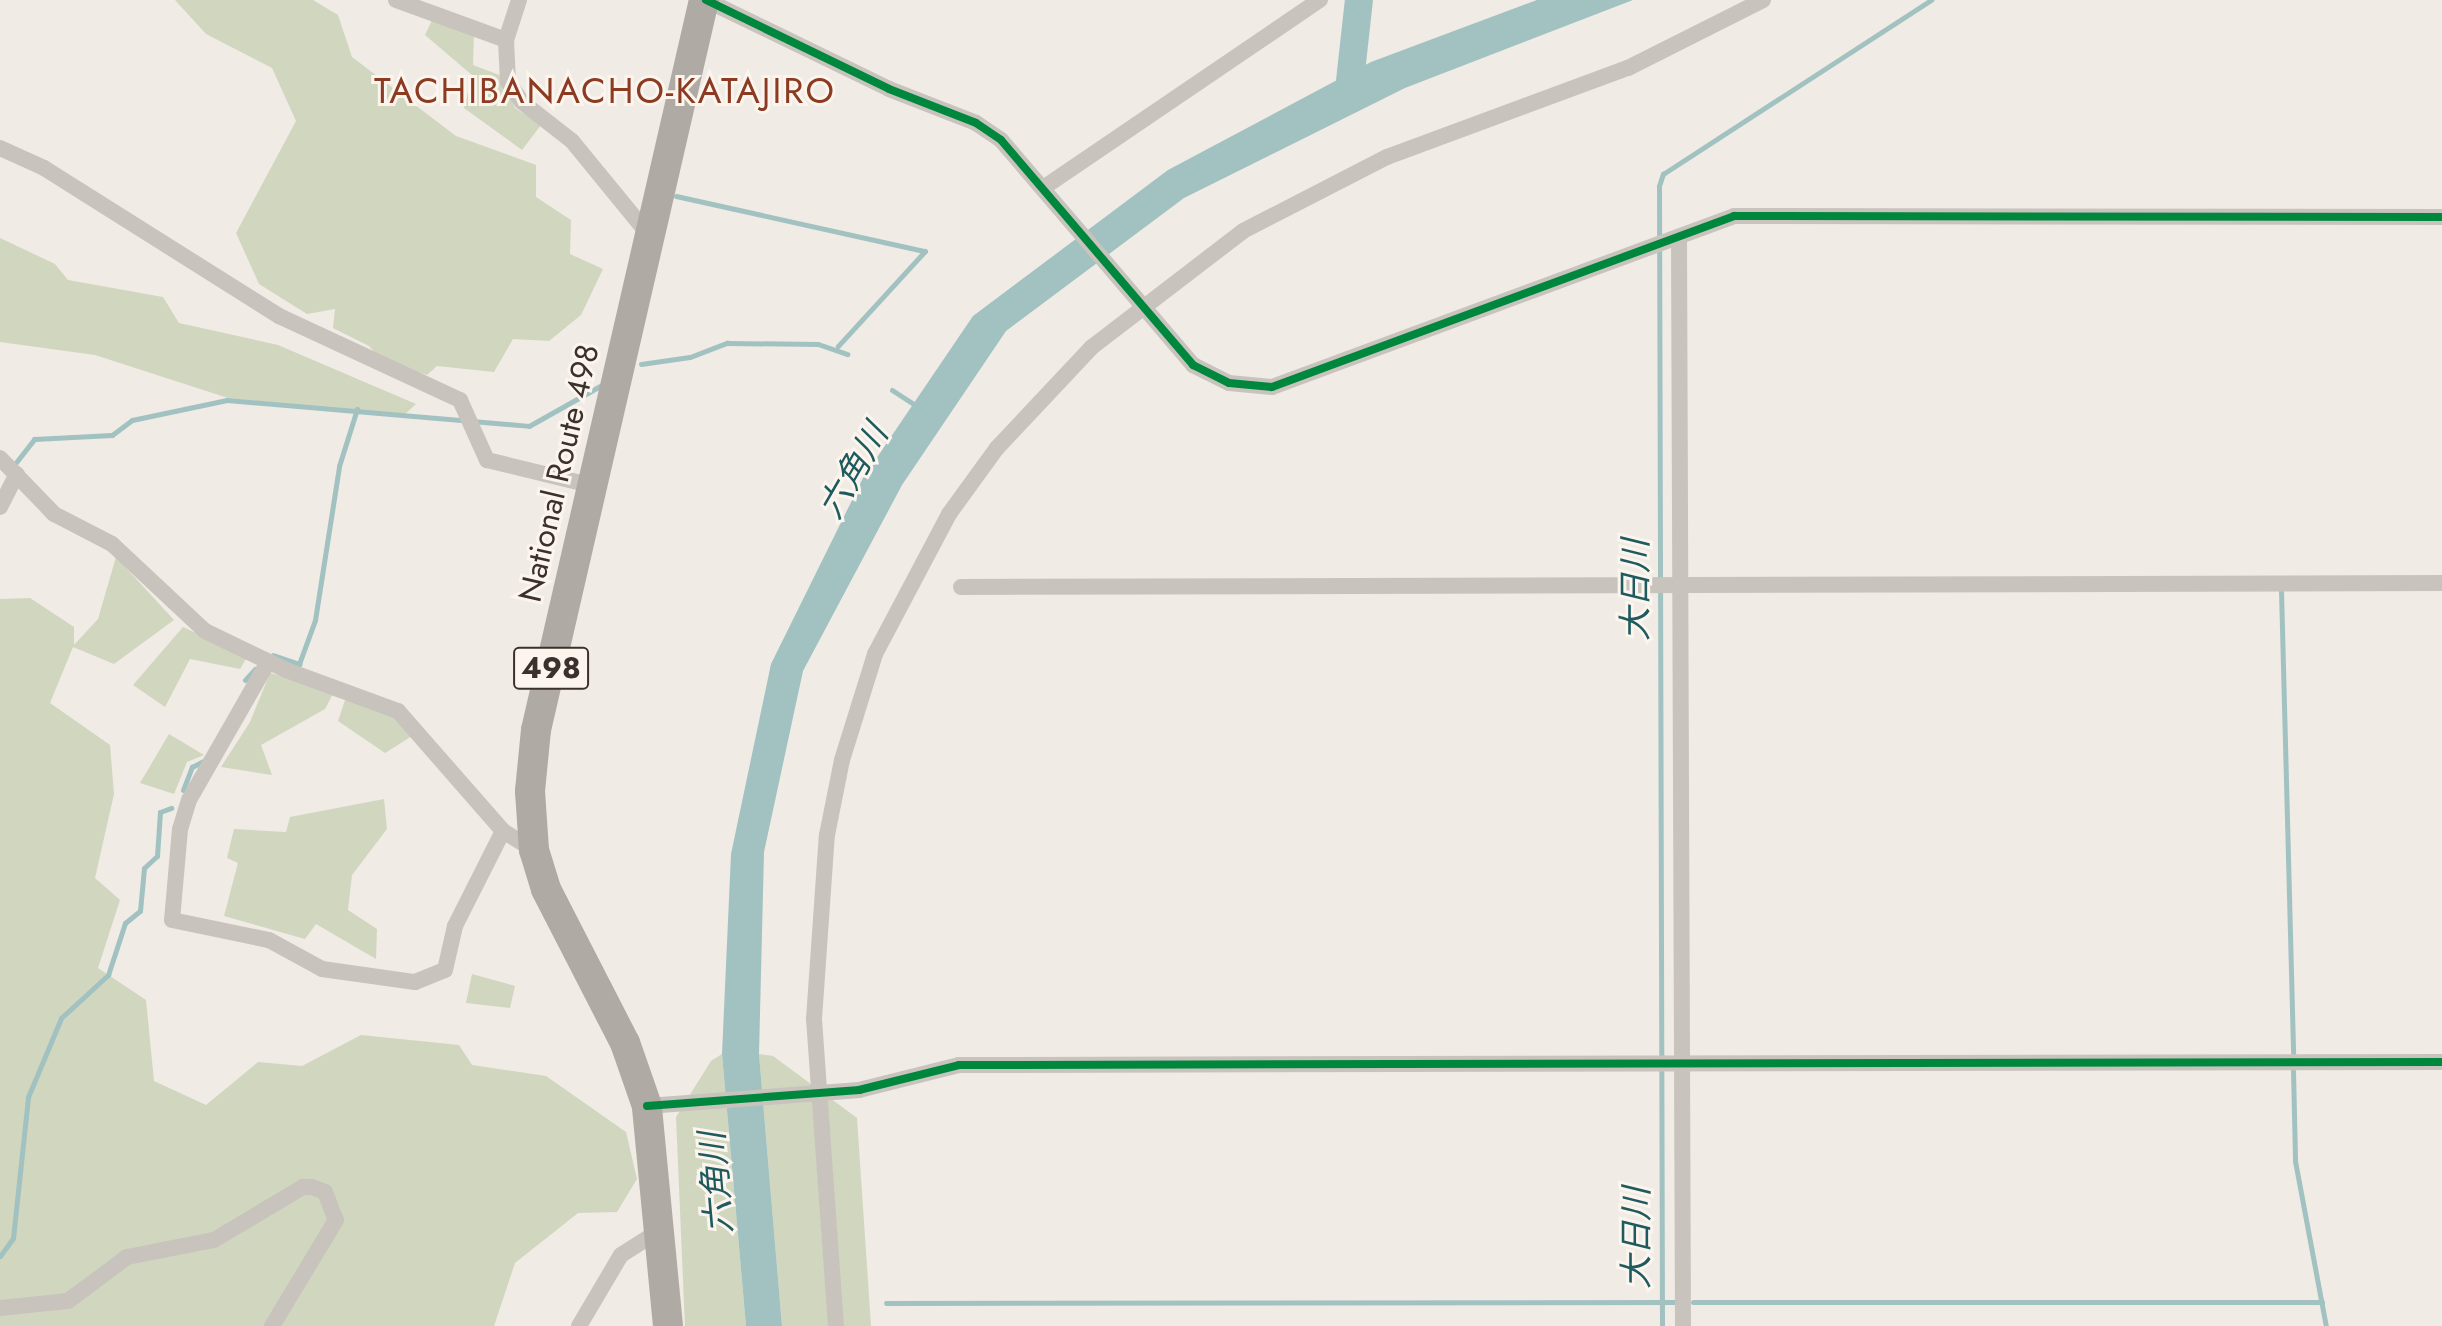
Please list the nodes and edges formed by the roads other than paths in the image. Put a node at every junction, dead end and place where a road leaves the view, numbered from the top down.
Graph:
1 (396, 0) edge
2 (519, 0) edge
3 (705, 0) edge
4 (1320, 0) edge
5 (1763, 0) edge
6 (506, 40) junction
7 (0, 148) edge
8 (1046, 192) junction
9 (2442, 217) edge
10 (648, 234) junction
11 (1679, 240) junction
12 (1139, 304) junction
13 (8, 465) edge
14 (594, 486) junction
15 (0, 507) edge
16 (2442, 583) edge
17 (961, 587) dead end
18 (1679, 587) junction
19 (268, 662) junction
20 (503, 831) junction
21 (534, 850) junction
22 (2442, 1062) edge
23 (1680, 1064) junction
24 (816, 1093) junction
25 (661, 1105) junction
26 (662, 1229) junction
27 (0, 1308) edge
28 (272, 1326) edge
29 (579, 1326) edge
30 (668, 1326) edge
31 (836, 1326) edge
32 (1683, 1326) edge

1 - 6 street
2 - 6 street
3 - 8 street
3 - 10 highway, National Route 498 / 498
4 - 8 street
5 - 12 street
6 - 10 street
7 - 14 street
8 - 12 street
9 - 11 street
10 - 14 highway, National Route 498 / 498
11 - 12 street
11 - 18 street
12 - 24 street
13 - 15 street
13 - 19 street
14 - 21 highway, National Route 498 / 498
16 - 18 street
17 - 18 street
18 - 23 street
19 - 20 street
19 - 20 street
20 - 21 street
21 - 25 highway, National Route 498 / 498
22 - 23 street
23 - 24 street
23 - 32 street
24 - 25 street
24 - 31 street
25 - 26 highway, National Route 498 / 498
26 - 29 street
26 - 30 highway, National Route 498 / 498
27 - 28 street

